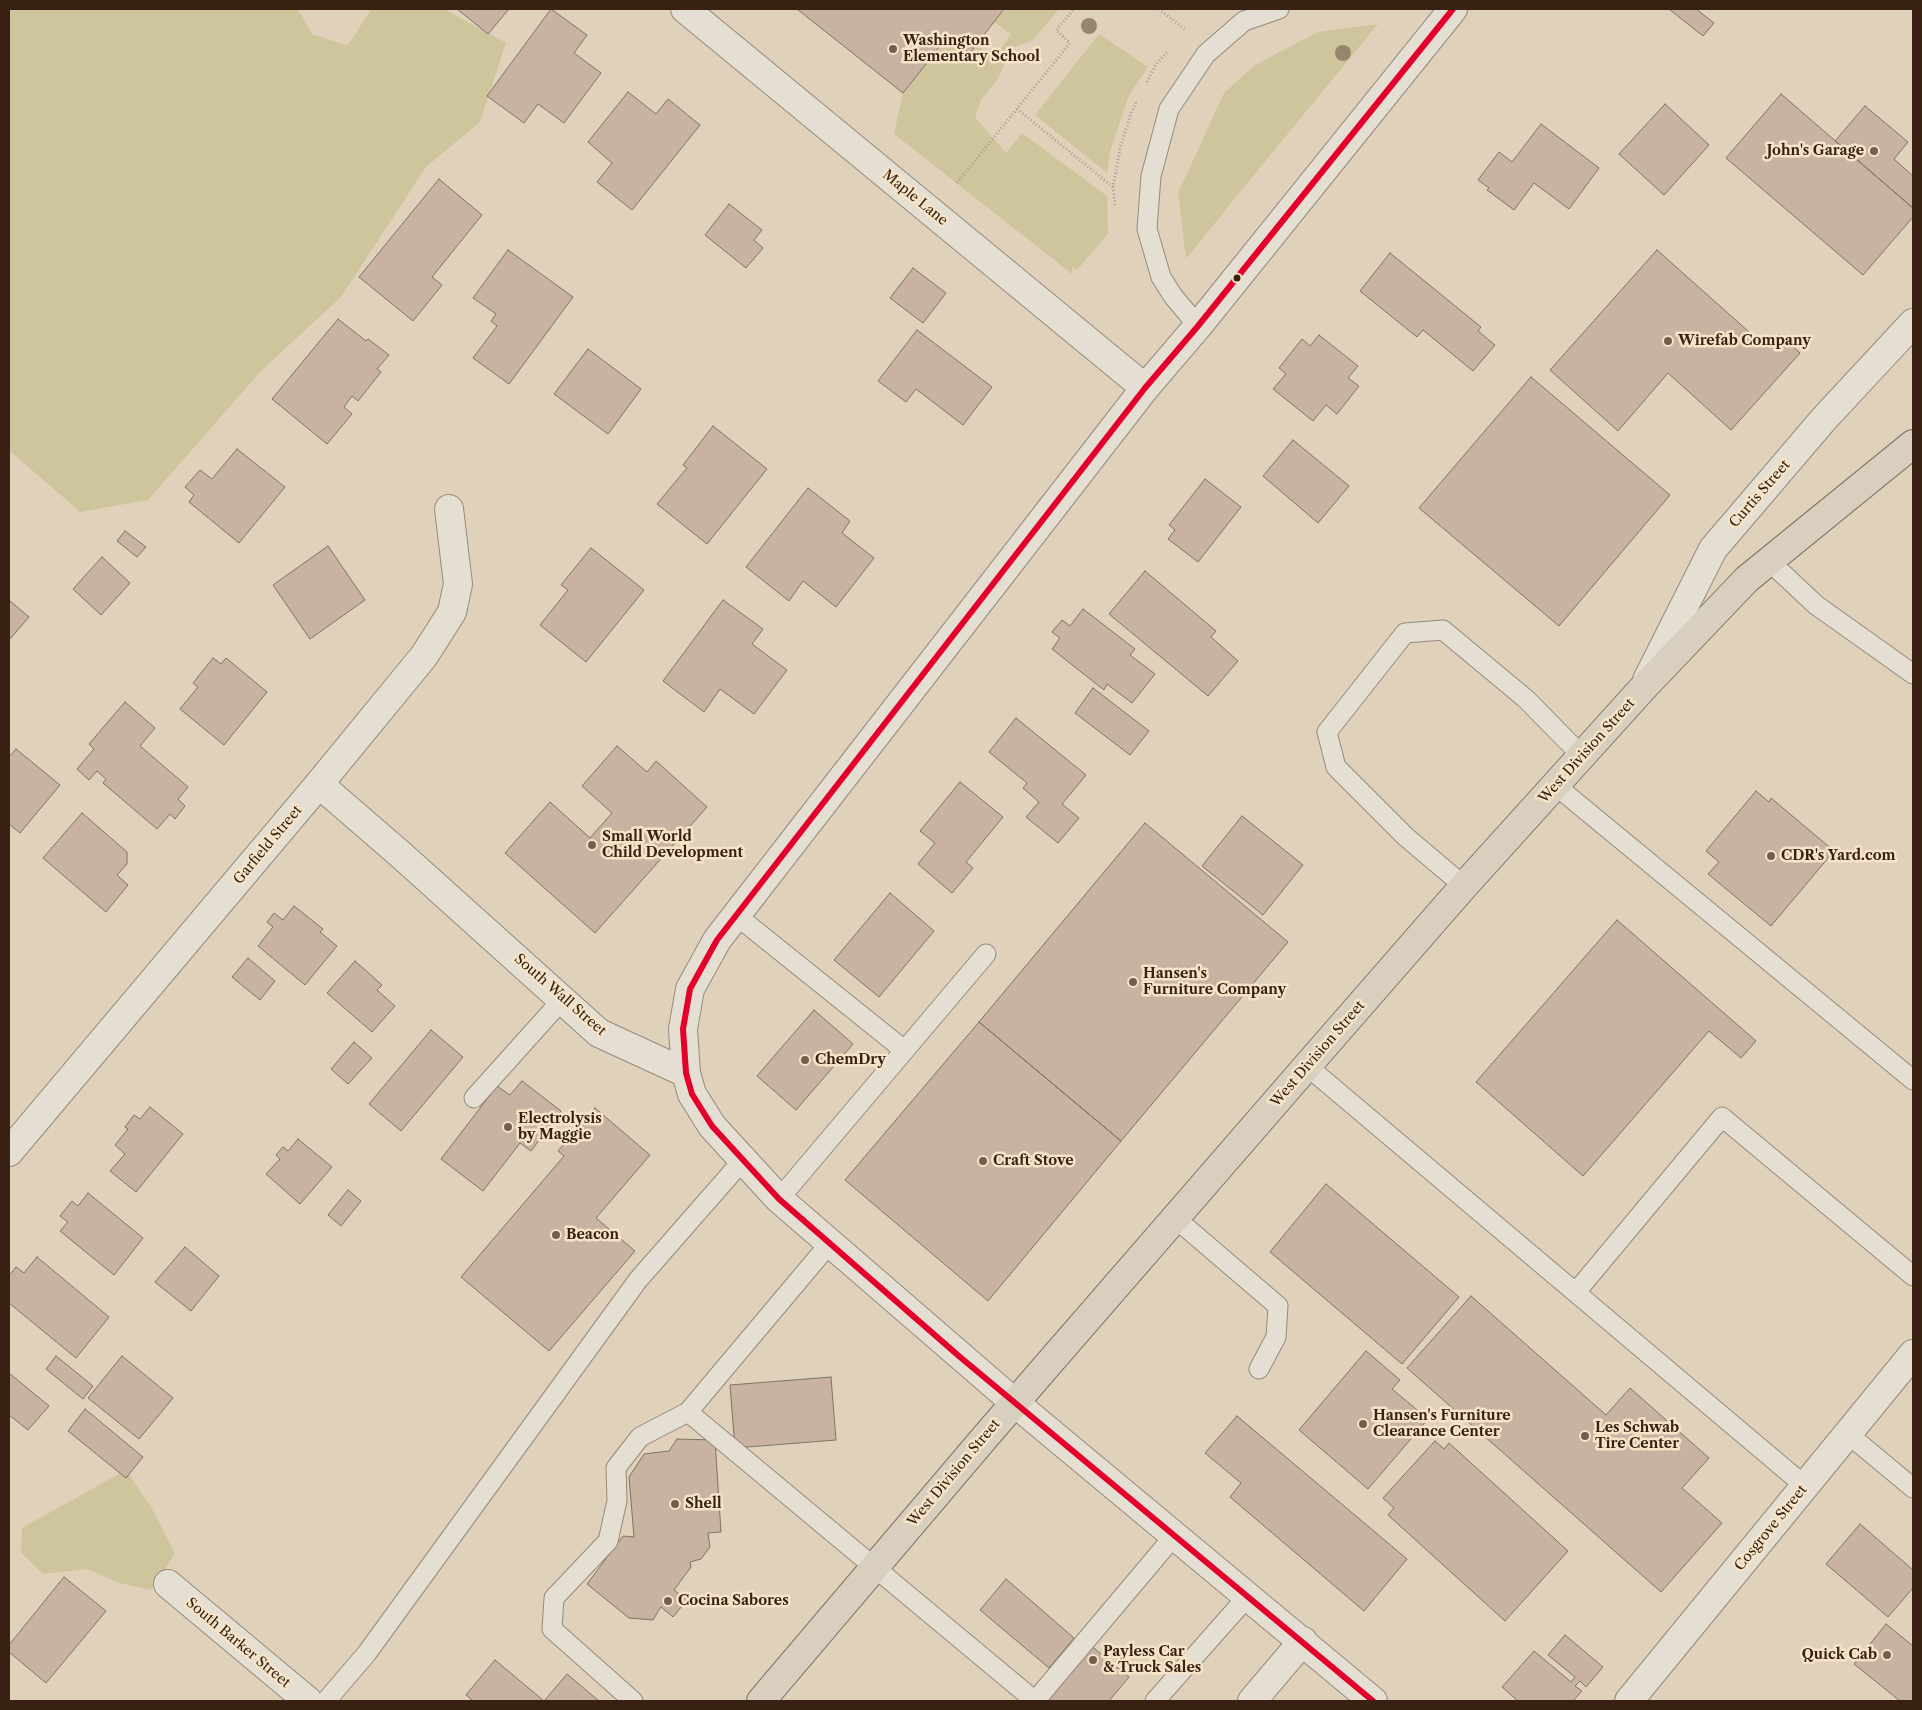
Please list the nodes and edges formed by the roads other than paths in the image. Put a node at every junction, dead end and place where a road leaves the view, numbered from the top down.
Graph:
1 (685, 9) edge
2 (1279, 9) edge
3 (1453, 9) edge
4 (1913, 323) edge
5 (1198, 326) junction
6 (1145, 388) junction
7 (1912, 448) edge
8 (449, 509) dead end
9 (1769, 561) junction
10 (1913, 674) edge
11 (1643, 688) junction
12 (1582, 756) junction
13 (319, 784) junction
14 (1555, 785) junction
15 (1464, 886) junction
16 (737, 916) junction
17 (986, 954) dead end
18 (562, 1000) junction
19 (904, 1050) junction
20 (1307, 1066) junction
21 (686, 1072) junction
22 (1913, 1080) edge
23 (474, 1098) dead end
24 (9, 1152) edge
25 (743, 1160) junction
26 (779, 1198) junction
27 (1175, 1218) junction
28 (830, 1243) junction
29 (1913, 1276) edge
30 (1576, 1292) junction
31 (1913, 1354) edge
32 (1259, 1370) dead end
33 (1015, 1403) junction
34 (688, 1412) junction
35 (1848, 1434) junction
36 (1805, 1486) junction
37 (1913, 1488) edge
38 (1174, 1536) junction
39 (874, 1567) junction
40 (168, 1584) dead end
41 (1248, 1596) junction
42 (1303, 1641) junction
43 (308, 1701) edge
44 (326, 1701) edge
45 (633, 1701) edge
46 (761, 1701) edge
47 (1156, 1701) edge
48 (1252, 1701) edge
49 (1372, 1701) edge
50 (1629, 1701) edge

1 - 6 street, Maple Lane
2 - 5 lane
3 - 5 street
4 - 11 street, Curtis Street
5 - 6 street
6 - 16 street
7 - 9 main road, West Division Street
8 - 13 street, Garfield Street
9 - 10 lane
9 - 11 main road, West Division Street
11 - 12 main road, West Division Street
12 - 14 main road, West Division Street
12 - 15 lane
13 - 18 street, South Wall Street
13 - 24 street, Garfield Street
14 - 15 main road, West Division Street
14 - 22 lane
15 - 20 main road, West Division Street
16 - 19 lane
16 - 21 street
17 - 19 lane
18 - 21 street, South Wall Street
18 - 23 lane
19 - 26 lane
20 - 27 main road, West Division Street
20 - 30 lane
21 - 25 street
25 - 26 street
25 - 44 lane
26 - 28 street
27 - 32 lane
27 - 33 main road, West Division Street
28 - 33 street
28 - 34 lane
29 - 30 lane
30 - 36 lane
31 - 35 street, Cosgrove Street
33 - 38 street
33 - 39 main road, West Division Street
34 - 39 lane
34 - 45 lane
35 - 36 street, Cosgrove Street
35 - 37 lane
36 - 50 street, Cosgrove Street
38 - 39 lane
38 - 41 street
39 - 46 main road, West Division Street
40 - 43 street, South Barker Street
41 - 42 street
41 - 47 lane
42 - 48 street
42 - 49 street

